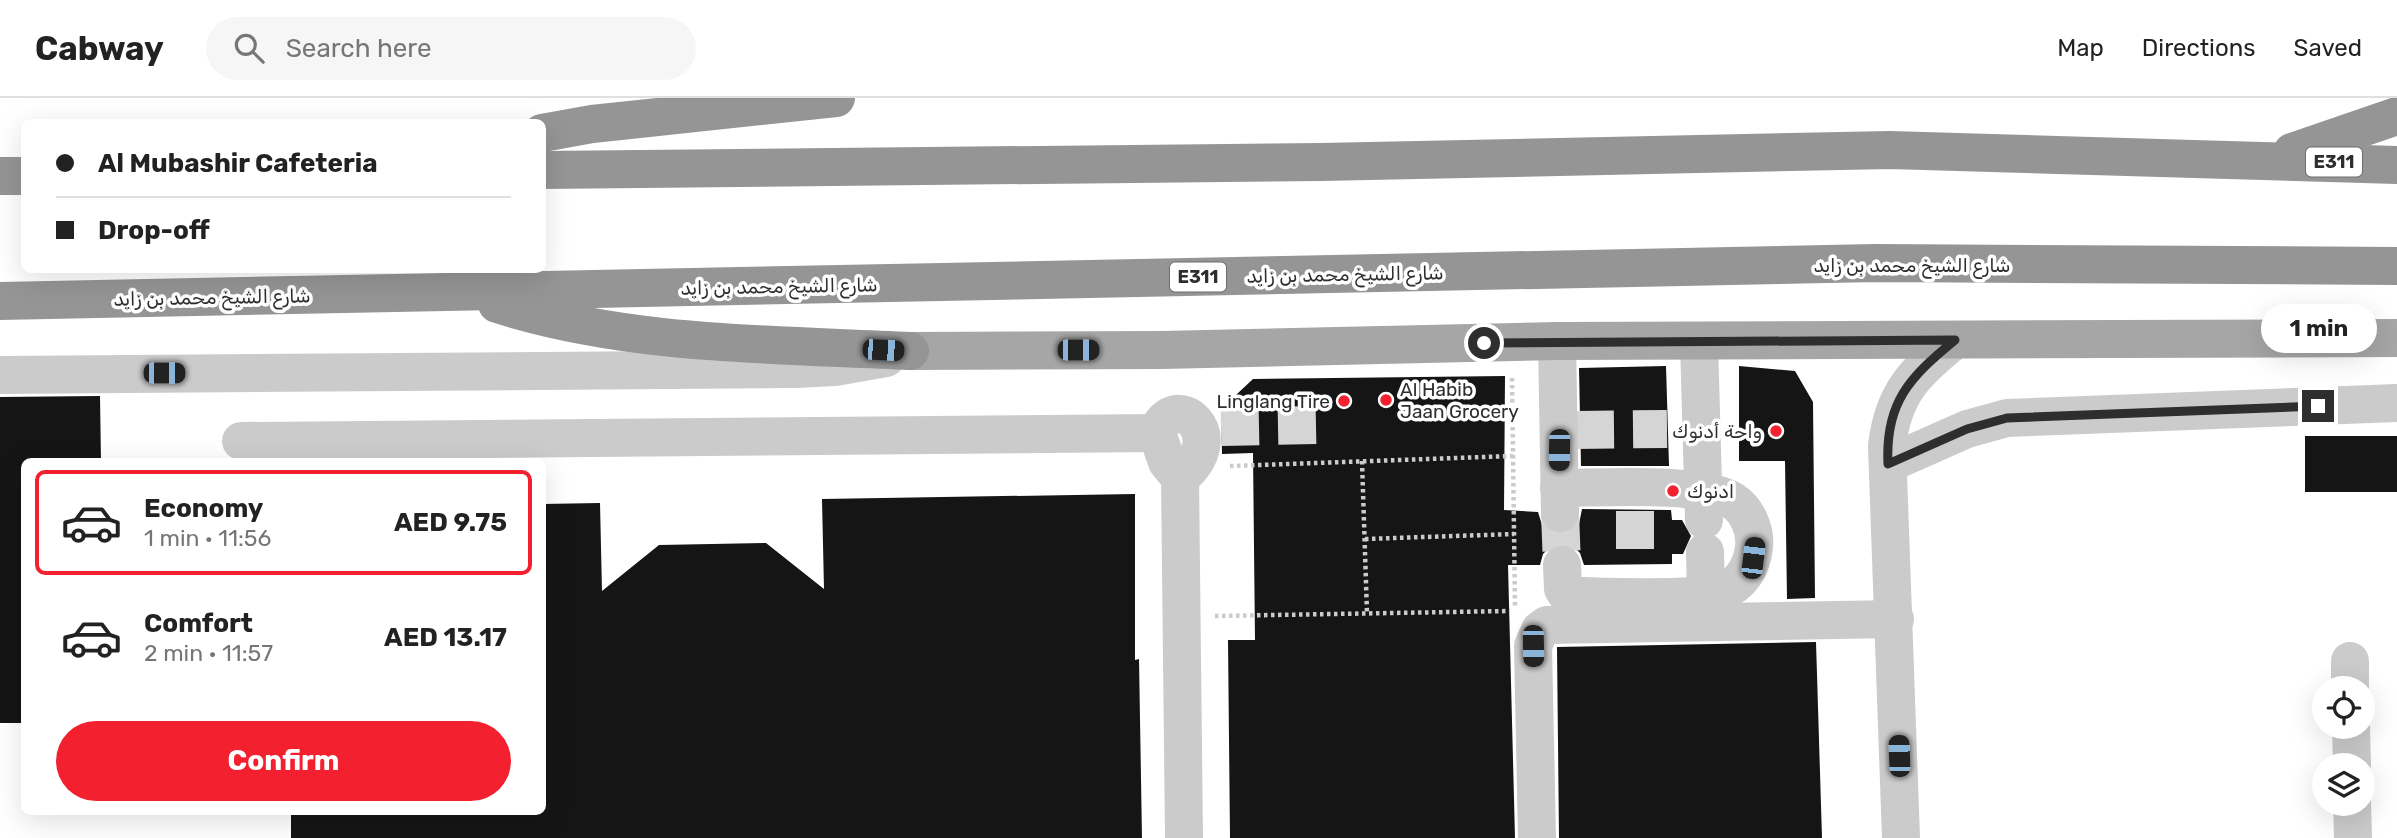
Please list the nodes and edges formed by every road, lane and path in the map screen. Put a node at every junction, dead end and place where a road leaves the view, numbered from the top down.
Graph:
1 (836, 98) edge
2 (2397, 116) edge
3 (546, 132) edge
4 (2270, 160) junction
5 (2397, 165) edge
6 (546, 170) edge
7 (0, 176) edge
8 (21, 176) edge
9 (2397, 266) edge
10 (462, 293) junction
11 (0, 300) edge
12 (2397, 338) edge
13 (1955, 340) junction
14 (1557, 341) junction
15 (1511, 342) junction
16 (1699, 342) junction
17 (910, 351) junction
18 (0, 374) edge
19 (2397, 403) edge
20 (1157, 433) junction
21 (241, 441) dead end
22 (1513, 456) junction
23 (1362, 461) junction
24 (1888, 464) junction
25 (1187, 473) junction
26 (1703, 521) junction
27 (1514, 534) junction
28 (1365, 539) junction
29 (1562, 565) tunnel mouth
30 (1706, 594) junction
31 (1367, 613) junction
32 (1182, 616) junction
33 (1895, 619) junction
34 (2352, 816) edge
35 (1184, 838) edge
36 (1537, 838) edge
37 (1901, 838) edge
38 (2353, 838) edge

1 - 3 highway
2 - 4 highway
4 - 5 highway, E311
4 - 6 highway, E311
7 - 8 highway
9 - 10 highway, شارع الشيخ محمد بن زايد / E311
10 - 11 highway, شارع الشيخ محمد بن زايد / E311
10 - 17 highway
12 - 13 main road
13 - 16 main road
13 - 24 street
14 - 15 main road
14 - 16 main road
14 - 26 street
15 - 17 main road
15 - 22 path
16 - 26 street
17 - 18 street
19 - 24 street
20 - 21 street
20 - 25 street
20 - 25 street
22 - 23 path
22 - 27 path
23 - 25 path
23 - 28 path
24 - 33 street
25 - 32 street
26 - 30 street
26 - 30 street
27 - 28 path
27 - 31 path
28 - 31 path
29 - 30 street
31 - 32 path
32 - 35 street
33 - 36 street
33 - 37 street
34 - 38 street

